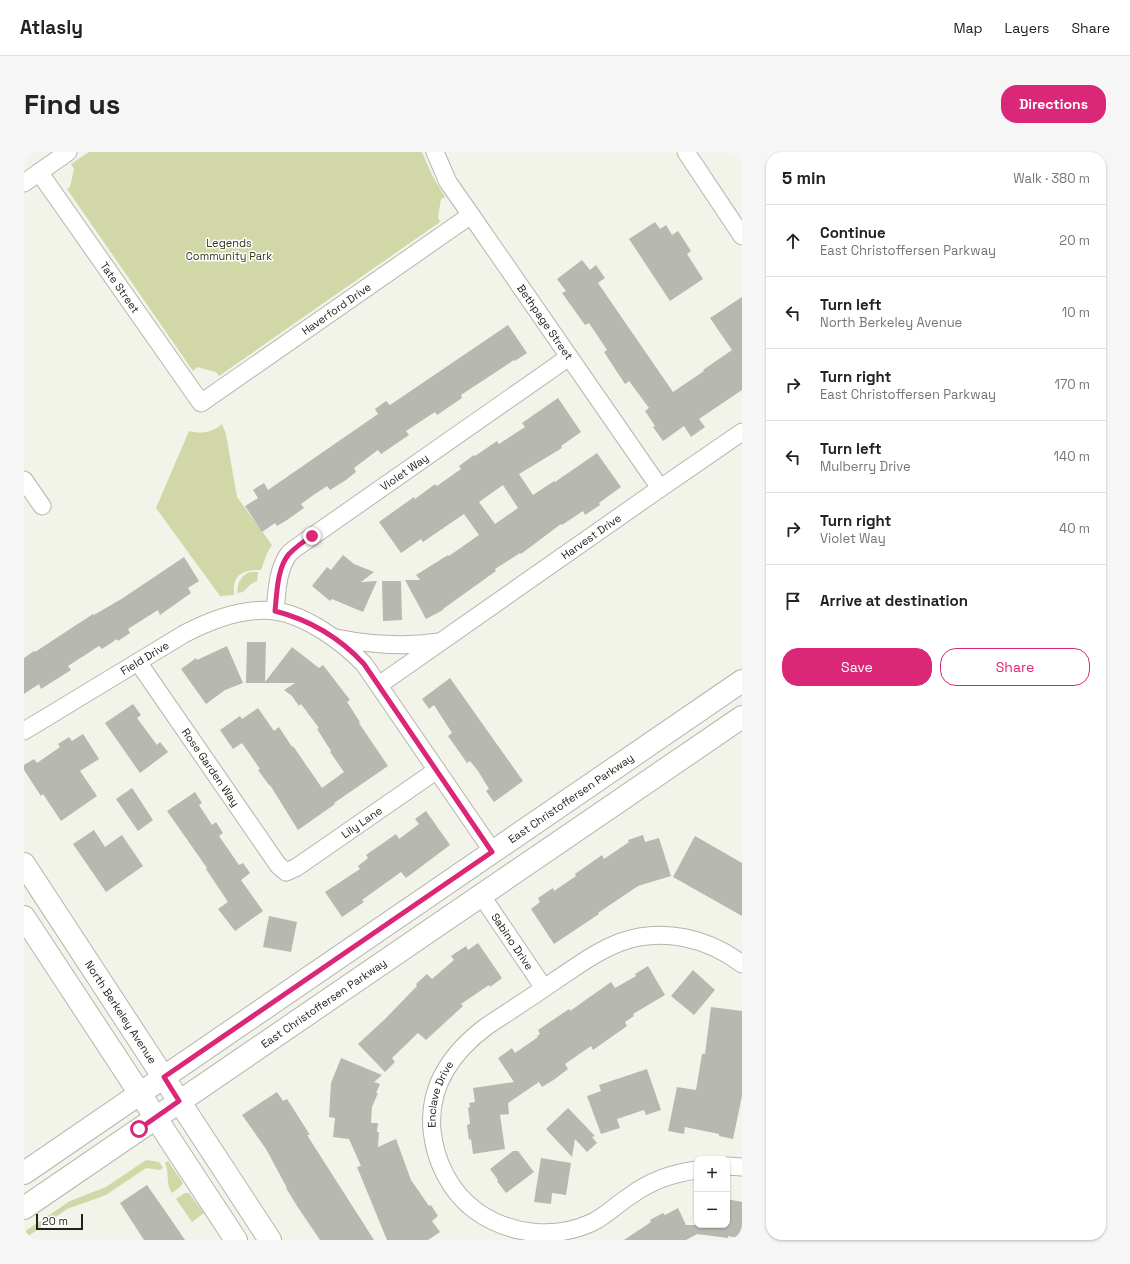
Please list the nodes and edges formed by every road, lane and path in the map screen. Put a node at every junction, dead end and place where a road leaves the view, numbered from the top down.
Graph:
1 (68, 152) edge
2 (435, 152) edge
3 (686, 152) edge
4 (40, 172) junction
5 (24, 183) edge
6 (471, 215) junction
7 (742, 236) edge
8 (569, 357) junction
9 (201, 403) joint
10 (742, 432) edge
11 (24, 480) edge
12 (660, 488) junction
13 (42, 506) dead end
14 (275, 611) junction
15 (334, 638) junction
16 (441, 642) junction
17 (138, 662) junction
18 (742, 681) edge
19 (379, 685) junction
20 (742, 717) edge
21 (24, 731) edge
22 (437, 770) junction
23 (553, 811) junction
24 (492, 852) junction
25 (24, 864) edge
26 (286, 872) joint
27 (481, 895) junction
28 (24, 917) edge
29 (742, 964) edge
30 (544, 988) junction
31 (164, 1077) junction
32 (139, 1094) junction
33 (179, 1101) junction
34 (155, 1118) junction
35 (730, 1166) edge
36 (742, 1167) edge
37 (694, 1171) edge
38 (24, 1173) edge
39 (24, 1208) edge
40 (236, 1240) edge
41 (270, 1240) edge

1 - 4 street
2 - 6 street, Bethpage Street
3 - 7 street
4 - 5 street
4 - 9 street, Tate Street
6 - 8 street, Bethpage Street
6 - 9 street, Haverford Drive
8 - 12 street, Bethpage Street
8 - 14 street, Violet Way
10 - 12 street, Harvest Drive
11 - 13 street
12 - 16 street, Harvest Drive
14 - 15 street, Field Drive
14 - 17 street, Field Drive
15 - 16 street, Harvest Drive
15 - 19 street, Field Drive
16 - 19 street, Harvest Drive
17 - 21 street, Field Drive
17 - 26 street, Rose Garden Way
18 - 23 street, East Christoffersen Parkway
19 - 22 street, Field Drive
20 - 27 street, East Christoffersen Parkway
22 - 24 street, Field Drive
22 - 26 street, Lily Lane
23 - 24 street, East Christoffersen Parkway
23 - 27 street
24 - 31 street, East Christoffersen Parkway
25 - 31 street, North Berkeley Avenue
27 - 30 street, Sabino Drive
27 - 33 street, East Christoffersen Parkway
28 - 32 street
29 - 30 street, Enclave Drive
30 - 37 street, Enclave Drive
31 - 32 street, East Christoffersen Parkway
31 - 33 street, North Berkeley Avenue
32 - 34 street
32 - 38 street, East Christoffersen Parkway
33 - 34 street, East Christoffersen Parkway
33 - 41 street, North Berkeley Avenue
34 - 39 street, East Christoffersen Parkway
34 - 40 street
35 - 36 street

